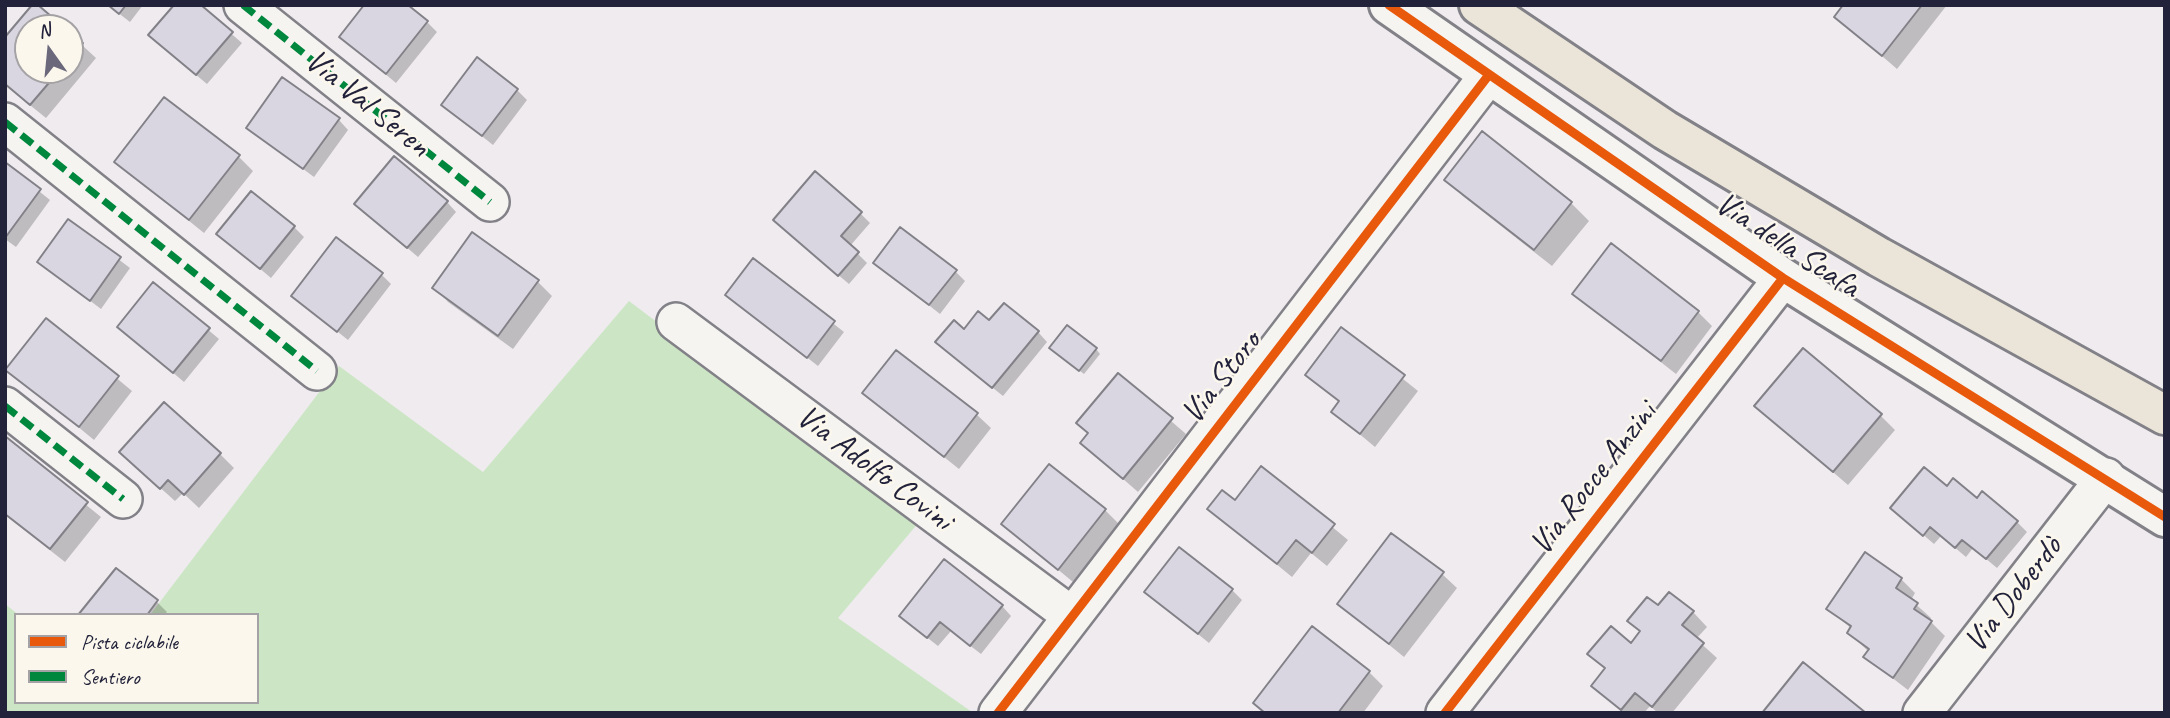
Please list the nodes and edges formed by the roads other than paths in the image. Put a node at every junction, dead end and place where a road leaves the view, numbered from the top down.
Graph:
1 (243, 5) edge
2 (1389, 5) edge
3 (1479, 5) edge
4 (1488, 76) junction
5 (5, 122) edge
6 (490, 202) dead end
7 (1783, 278) junction
8 (676, 322) dead end
9 (317, 371) dead end
10 (5, 406) edge
11 (2165, 415) edge
12 (2106, 477) junction
13 (123, 499) dead end
14 (2165, 517) edge
15 (1072, 616) junction
16 (998, 713) edge
17 (1445, 713) edge
18 (1922, 713) edge

1 - 6 street, Via Val Seren
2 - 4 street, Via della Scafa
3 - 11 main road
4 - 7 street, Via della Scafa
4 - 15 street, Via Storo
5 - 9 street
7 - 12 street, Via della Scafa
7 - 17 street, Via Rocce Anzini
8 - 15 street, Via Adolfo Covini
10 - 13 street
12 - 14 street, Via della Scafa
12 - 18 street, Via Doberdò
15 - 16 street, Via Storo

